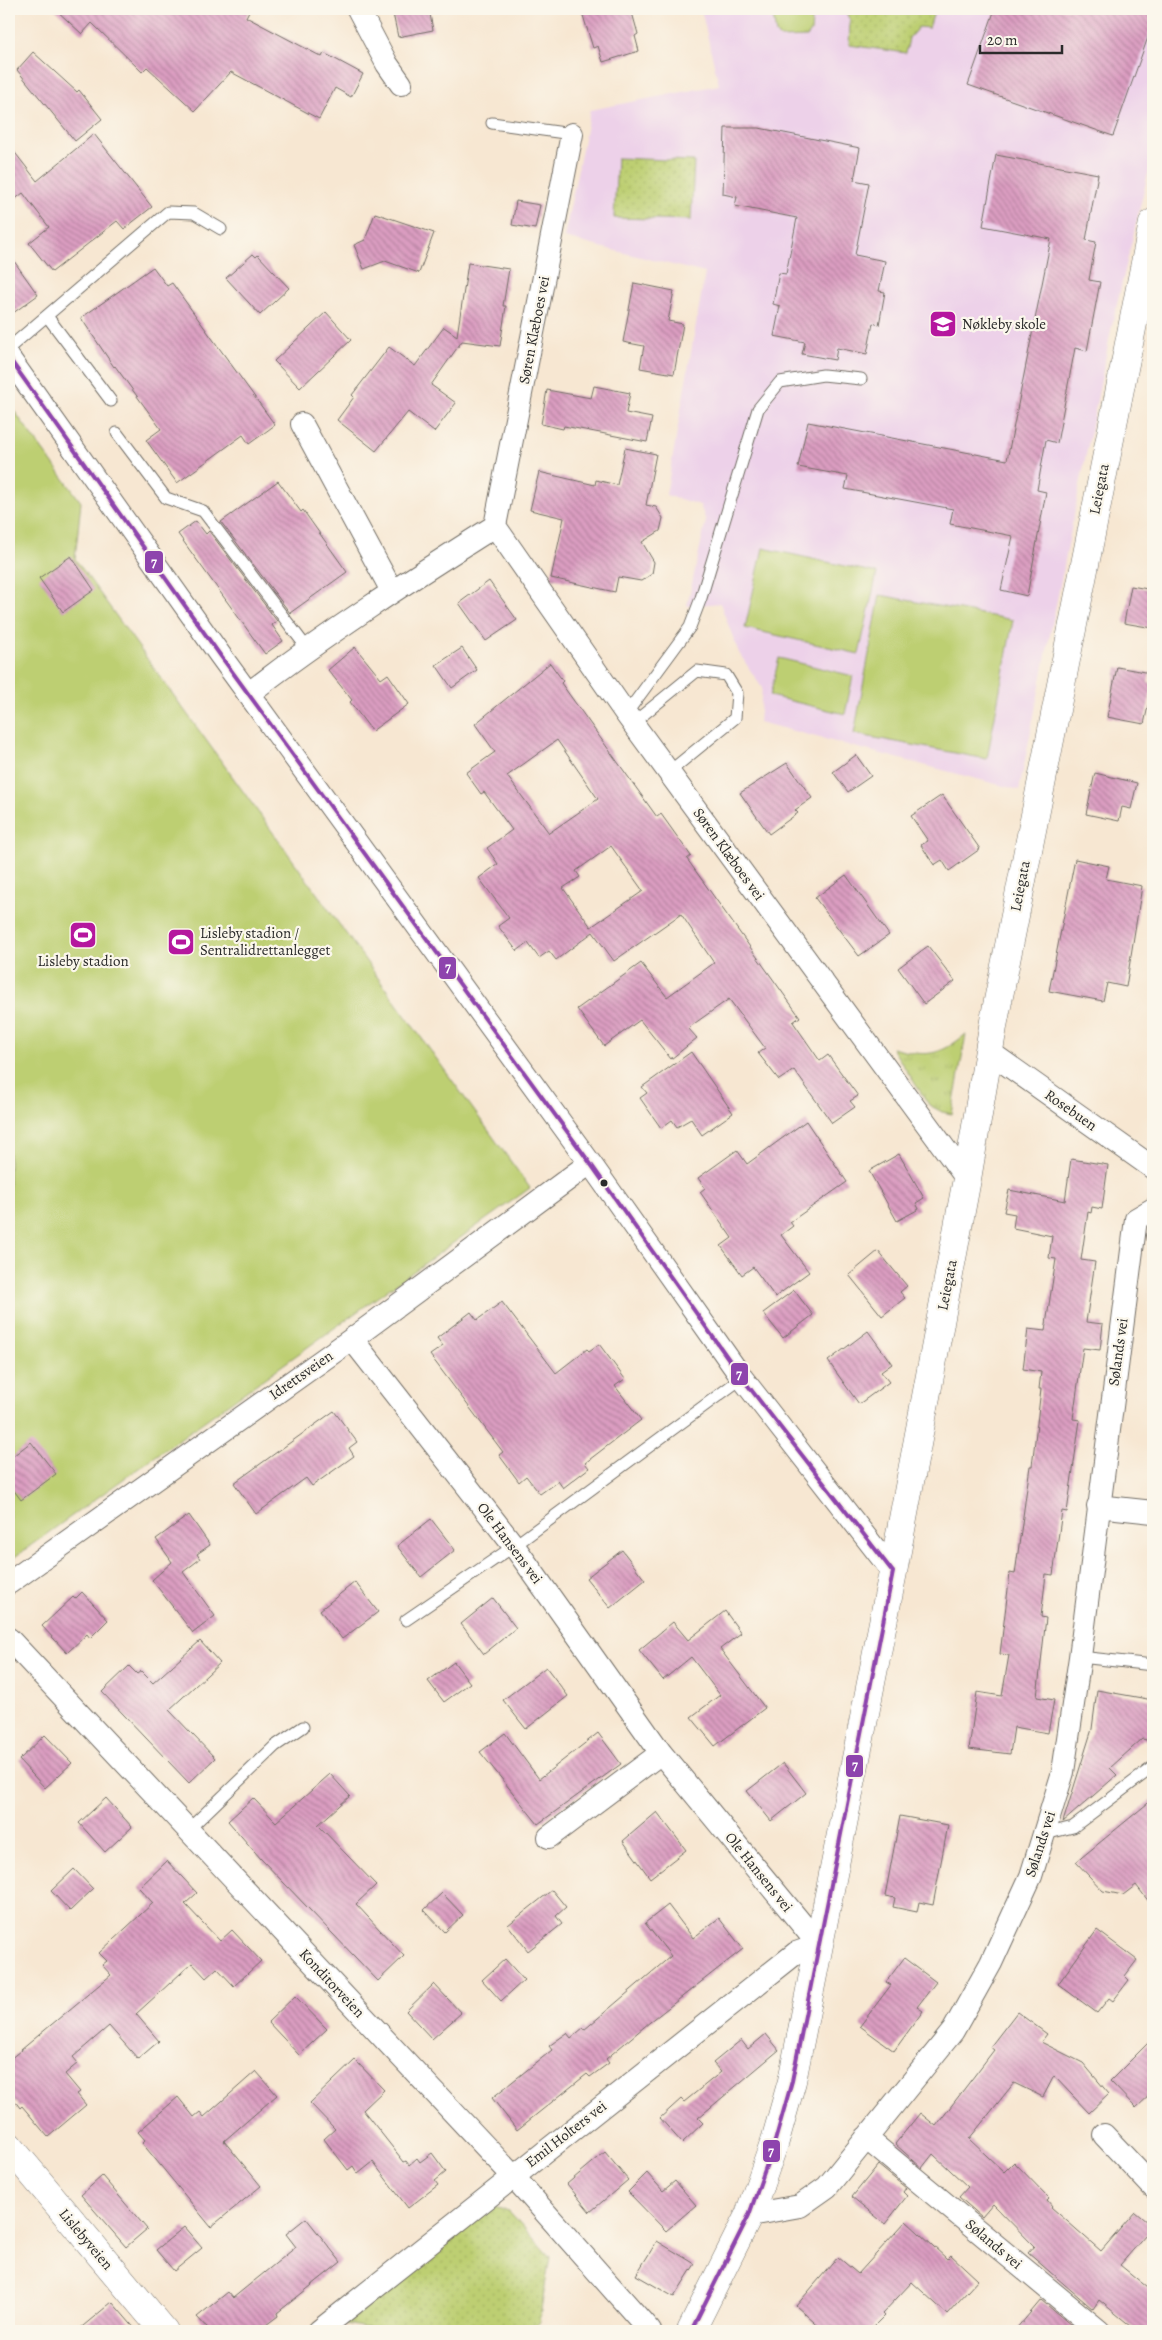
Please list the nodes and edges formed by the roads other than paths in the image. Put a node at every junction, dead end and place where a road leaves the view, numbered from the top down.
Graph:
1 (358, 9) edge
2 (400, 84) dead end
3 (492, 123) dead end
4 (572, 134) joint
5 (1153, 223) edge
6 (221, 230) dead end
7 (47, 316) junction
8 (9, 348) edge
9 (9, 358) edge
10 (861, 379) dead end
11 (111, 401) dead end
12 (302, 424) dead end
13 (117, 433) dead end
14 (495, 526) junction
15 (392, 591) junction
16 (307, 648) junction
17 (248, 694) junction
18 (630, 718) junction
19 (669, 772) junction
20 (988, 1051) junction
21 (590, 1163) junction
22 (1153, 1168) edge
23 (967, 1179) junction
24 (1153, 1209) edge
25 (352, 1338) junction
26 (742, 1378) junction
27 (1098, 1506) junction
28 (1153, 1512) edge
29 (514, 1546) junction
30 (893, 1572) junction
31 (9, 1583) edge
32 (406, 1620) dead end
33 (9, 1639) edge
34 (1080, 1657) junction
35 (1153, 1665) edge
36 (304, 1727) dead end
37 (661, 1754) junction
38 (1153, 1767) edge
39 (188, 1830) junction
40 (1045, 1834) junction
41 (549, 1837) dead end
42 (819, 1946) junction
43 (1104, 2135) dead end
44 (866, 2138) junction
45 (9, 2146) edge
46 (513, 2176) junction
47 (1153, 2187) edge
48 (749, 2215) junction
49 (164, 2331) edge
50 (319, 2331) edge
51 (650, 2331) edge
52 (692, 2331) edge
53 (1099, 2331) edge

1 - 2 street
3 - 4 lane
4 - 14 street, Søren Klæboes vei
5 - 20 street, Leiegata
6 - 7 lane
7 - 8 lane
7 - 11 lane
9 - 17 street
10 - 18 lane
12 - 15 street
13 - 16 lane
14 - 15 street
14 - 18 street, Søren Klæboes vei
15 - 16 street
16 - 17 street
17 - 21 street
18 - 19 street, Søren Klæboes vei
18 - 19 lane
19 - 23 street, Søren Klæboes vei
20 - 22 street, Rosebuen
20 - 23 street, Leiegata
21 - 25 street, Idrettsveien
21 - 26 street
23 - 30 street, Leiegata
24 - 27 street, Sølands vei
25 - 29 street, Ole Hansens vei
25 - 31 street, Idrettsveien
26 - 29 lane
26 - 30 street
27 - 28 street
27 - 34 street, Sølands vei
29 - 32 lane
29 - 37 street, Ole Hansens vei
30 - 42 street, Leiegata
33 - 39 street, Konditorveien
34 - 35 lane
34 - 40 street, Sølands vei
36 - 39 lane
37 - 41 street
37 - 42 street, Ole Hansens vei
38 - 40 lane
39 - 46 street, Konditorveien
40 - 44 street, Sølands vei
42 - 46 street, Emil Holters vei
42 - 48 street, Leiegata
43 - 47 street
44 - 48 street, Sølands vei
44 - 53 street, Sølands vei
45 - 49 street, Lislebyveien
46 - 50 street, Emil Holters vei
46 - 51 street, Konditorveien
48 - 52 street, Leiegata

